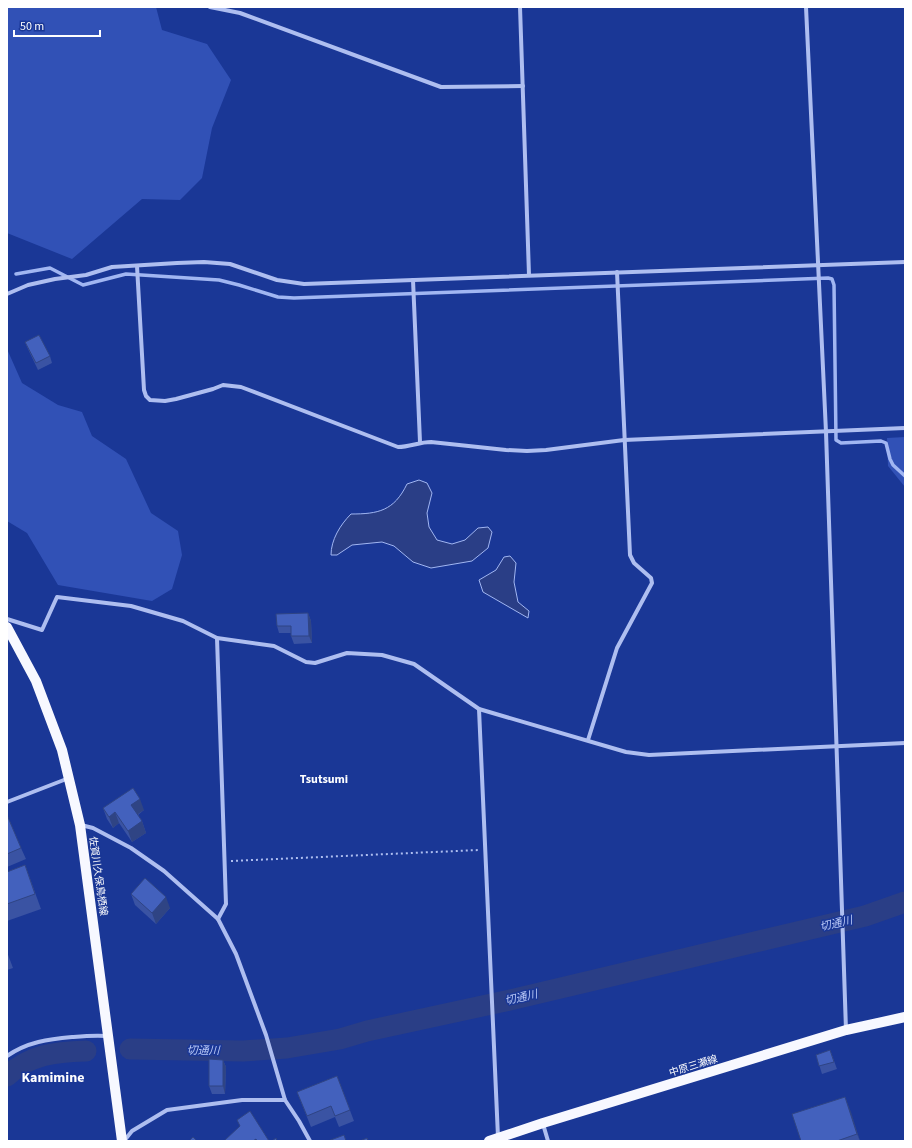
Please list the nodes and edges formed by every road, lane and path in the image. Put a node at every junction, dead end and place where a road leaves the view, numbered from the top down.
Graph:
1 (210, 7) edge
2 (520, 7) edge
3 (806, 7) edge
4 (523, 86) junction
5 (905, 262) edge
6 (818, 265) junction
7 (136, 266) junction
8 (617, 272) junction
9 (530, 276) junction
10 (413, 280) junction
11 (7, 294) edge
12 (905, 428) edge
13 (826, 432) junction
14 (624, 440) junction
15 (420, 442) junction
16 (7, 619) edge
17 (7, 627) edge
18 (217, 638) junction
19 (479, 709) junction
20 (588, 740) junction
21 (905, 743) edge
22 (836, 746) junction
23 (69, 778) junction
24 (7, 802) edge
25 (80, 825) junction
26 (486, 850) junction
27 (224, 861) junction
28 (218, 919) junction
29 (905, 1017) edge
30 (846, 1030) junction
31 (108, 1036) junction
32 (7, 1056) edge
33 (285, 1100) junction
34 (543, 1123) junction
35 (493, 1139) edge
36 (123, 1141) edge
37 (310, 1141) edge
38 (548, 1141) edge

1 - 4 street
2 - 4 street
3 - 6 street
4 - 9 street
5 - 6 street
6 - 8 street
6 - 13 street
7 - 10 street
7 - 11 street
7 - 15 street
8 - 9 street
8 - 14 street
9 - 10 street
10 - 15 street
12 - 13 street
13 - 14 street
13 - 22 street
14 - 15 street
14 - 20 street
16 - 18 street
17 - 23 main road, 佐賀川久保鳥栖線
18 - 19 street
18 - 27 street
19 - 20 street
19 - 26 street
20 - 22 street
21 - 22 street
22 - 30 street
23 - 24 street
23 - 25 main road, 佐賀川久保鳥栖線
25 - 28 street
25 - 31 main road, 佐賀川久保鳥栖線
26 - 27 path
26 - 35 street
27 - 28 street
28 - 33 street
29 - 30 main road, 中原三瀬線
30 - 34 main road, 中原三瀬線
31 - 32 street
31 - 36 main road, 佐賀川久保鳥栖線
33 - 36 street
33 - 37 street
34 - 35 main road, 中原三瀬線
34 - 38 street

